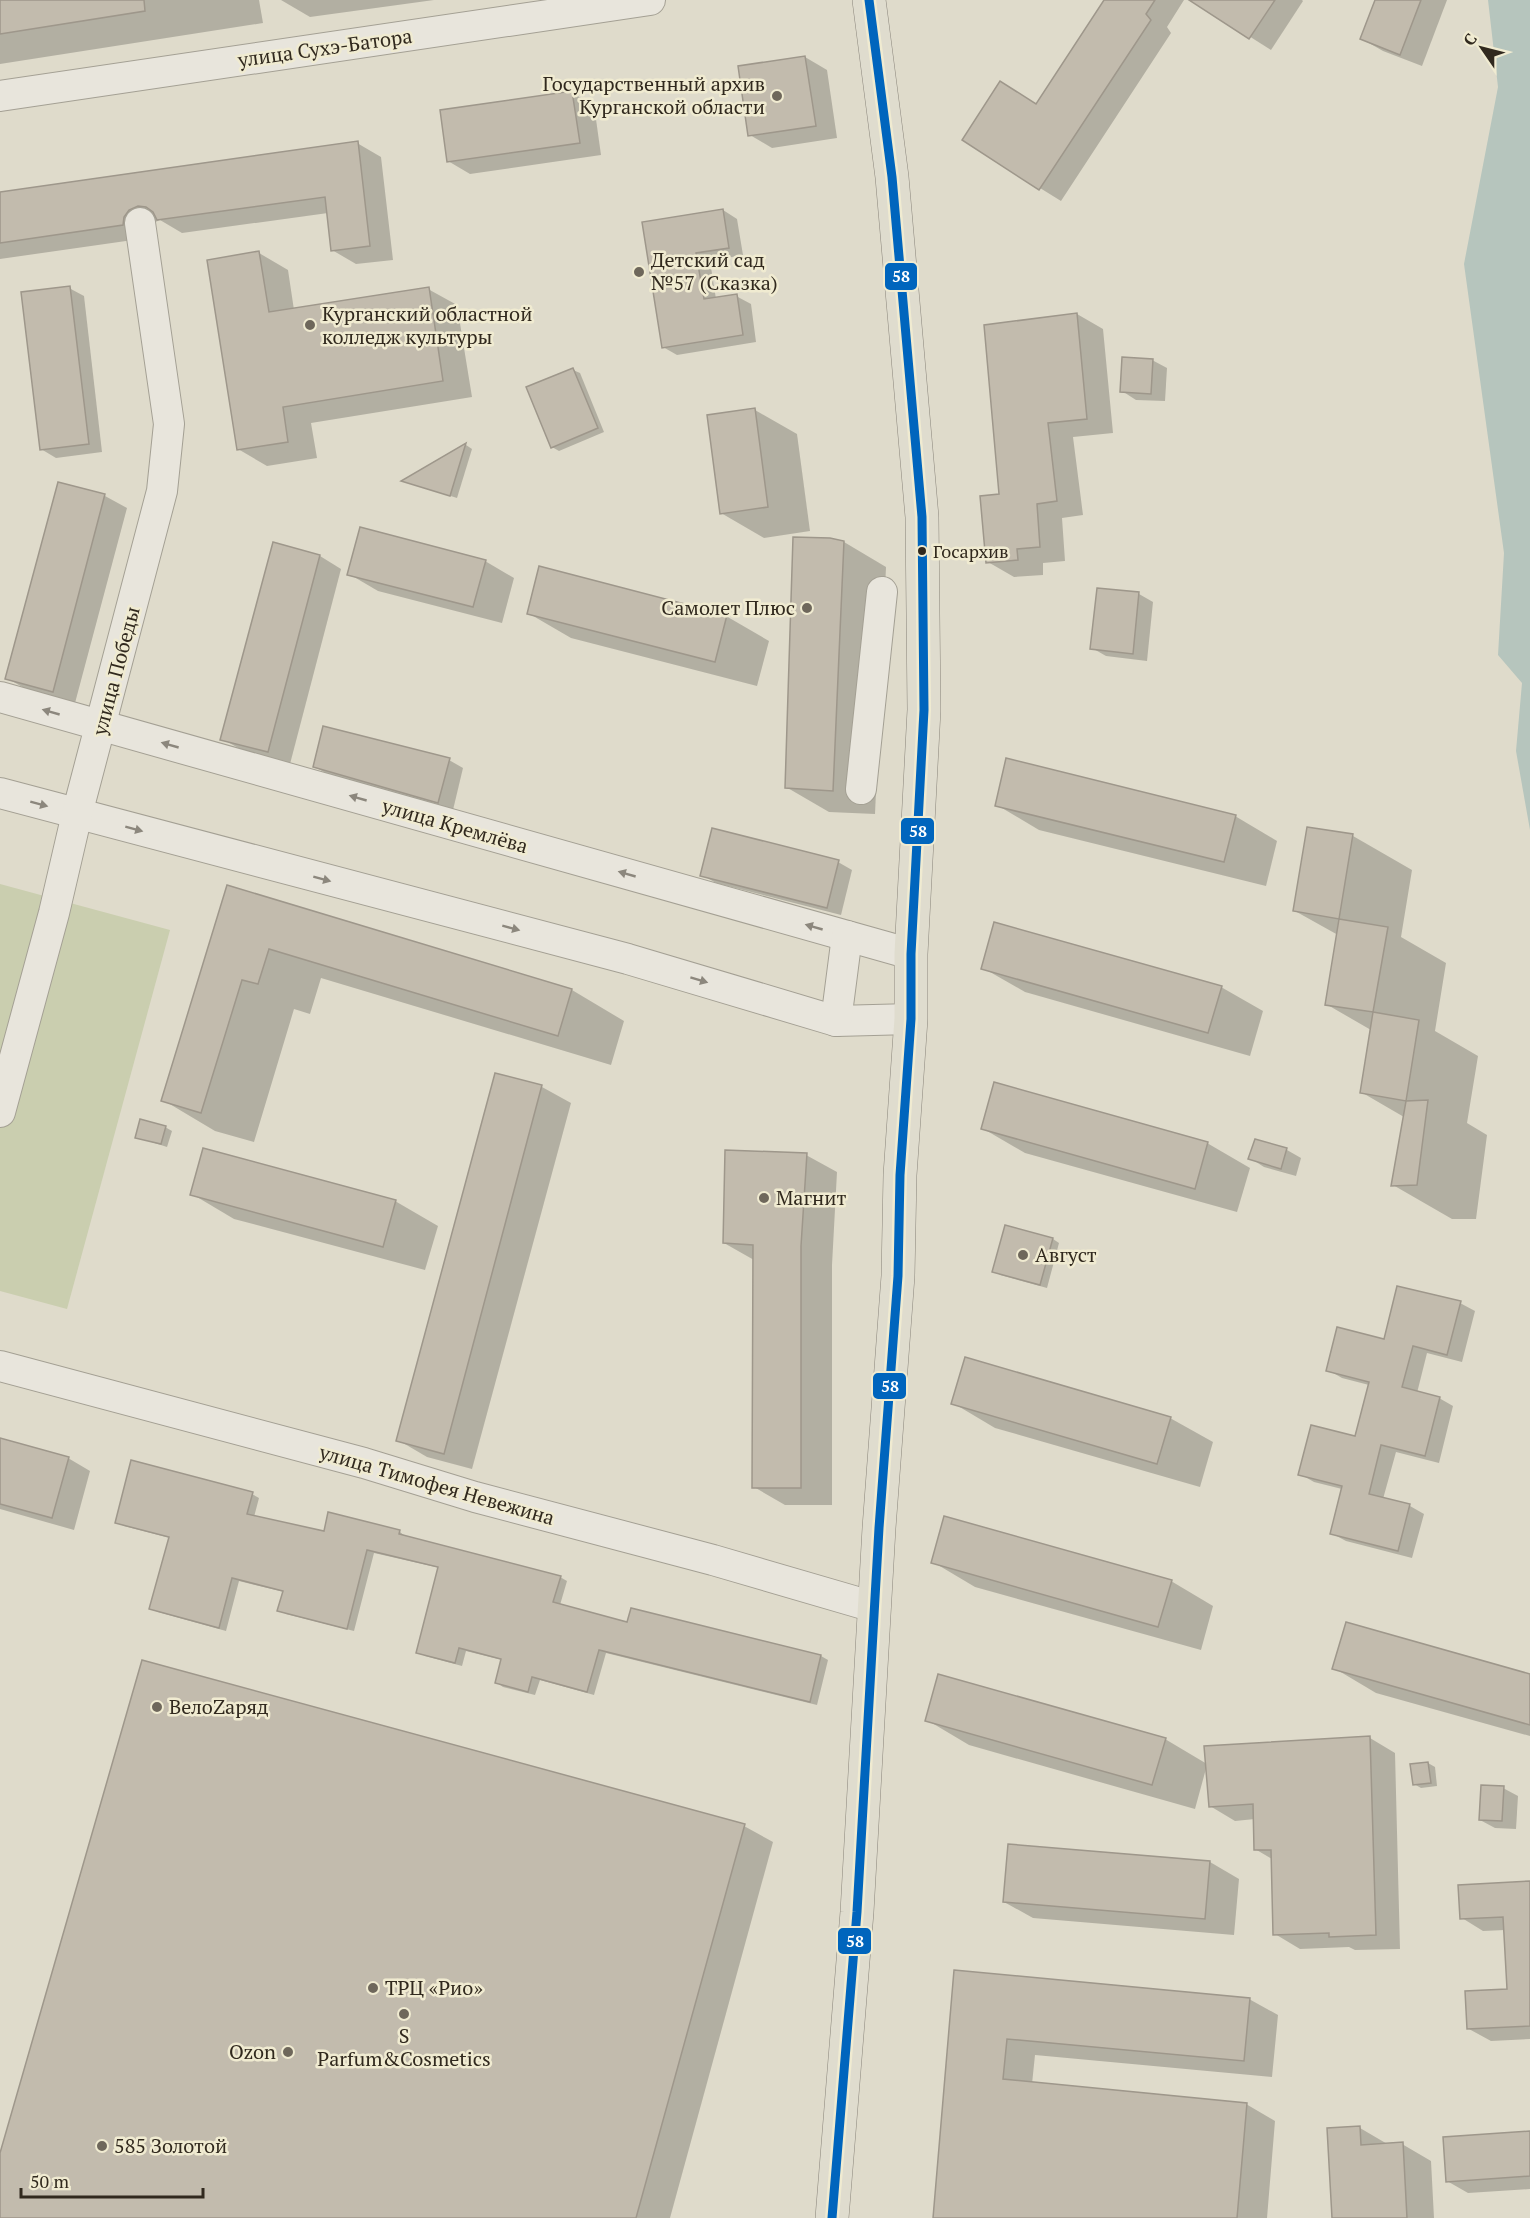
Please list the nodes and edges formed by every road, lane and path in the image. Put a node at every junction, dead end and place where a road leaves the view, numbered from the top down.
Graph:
1 (651, 0) edge
2 (868, 0) edge
3 (488, 12) edge
4 (0, 96) edge
5 (140, 223) dead end
6 (882, 592) dead end
7 (0, 697) edge
8 (102, 726) junction
9 (861, 789) dead end
10 (0, 793) edge
11 (77, 814) junction
12 (847, 936) junction
13 (911, 954) junction
14 (910, 1019) junction
15 (836, 1021) junction
16 (0, 1112) edge
17 (0, 1366) edge
18 (874, 1607) junction
19 (832, 2218) edge

1 - 3 street, улица Сухэ-Батора
2 - 13 main road
3 - 4 street, улица Сухэ-Батора
5 - 8 street, улица Победы
6 - 9 street
8 -> 7 street, улица Кремлёва
8 - 11 street, улица Победы
12 -> 8 street, улица Кремлёва
10 -> 11 street
11 -> 15 street
11 - 16 street, улица Победы
12 - 13 street, улица Кремлёва
12 - 15 street
13 - 14 main road
14 - 15 street
14 - 18 main road
17 - 18 street, улица Тимофея Невежина
18 - 19 main road

